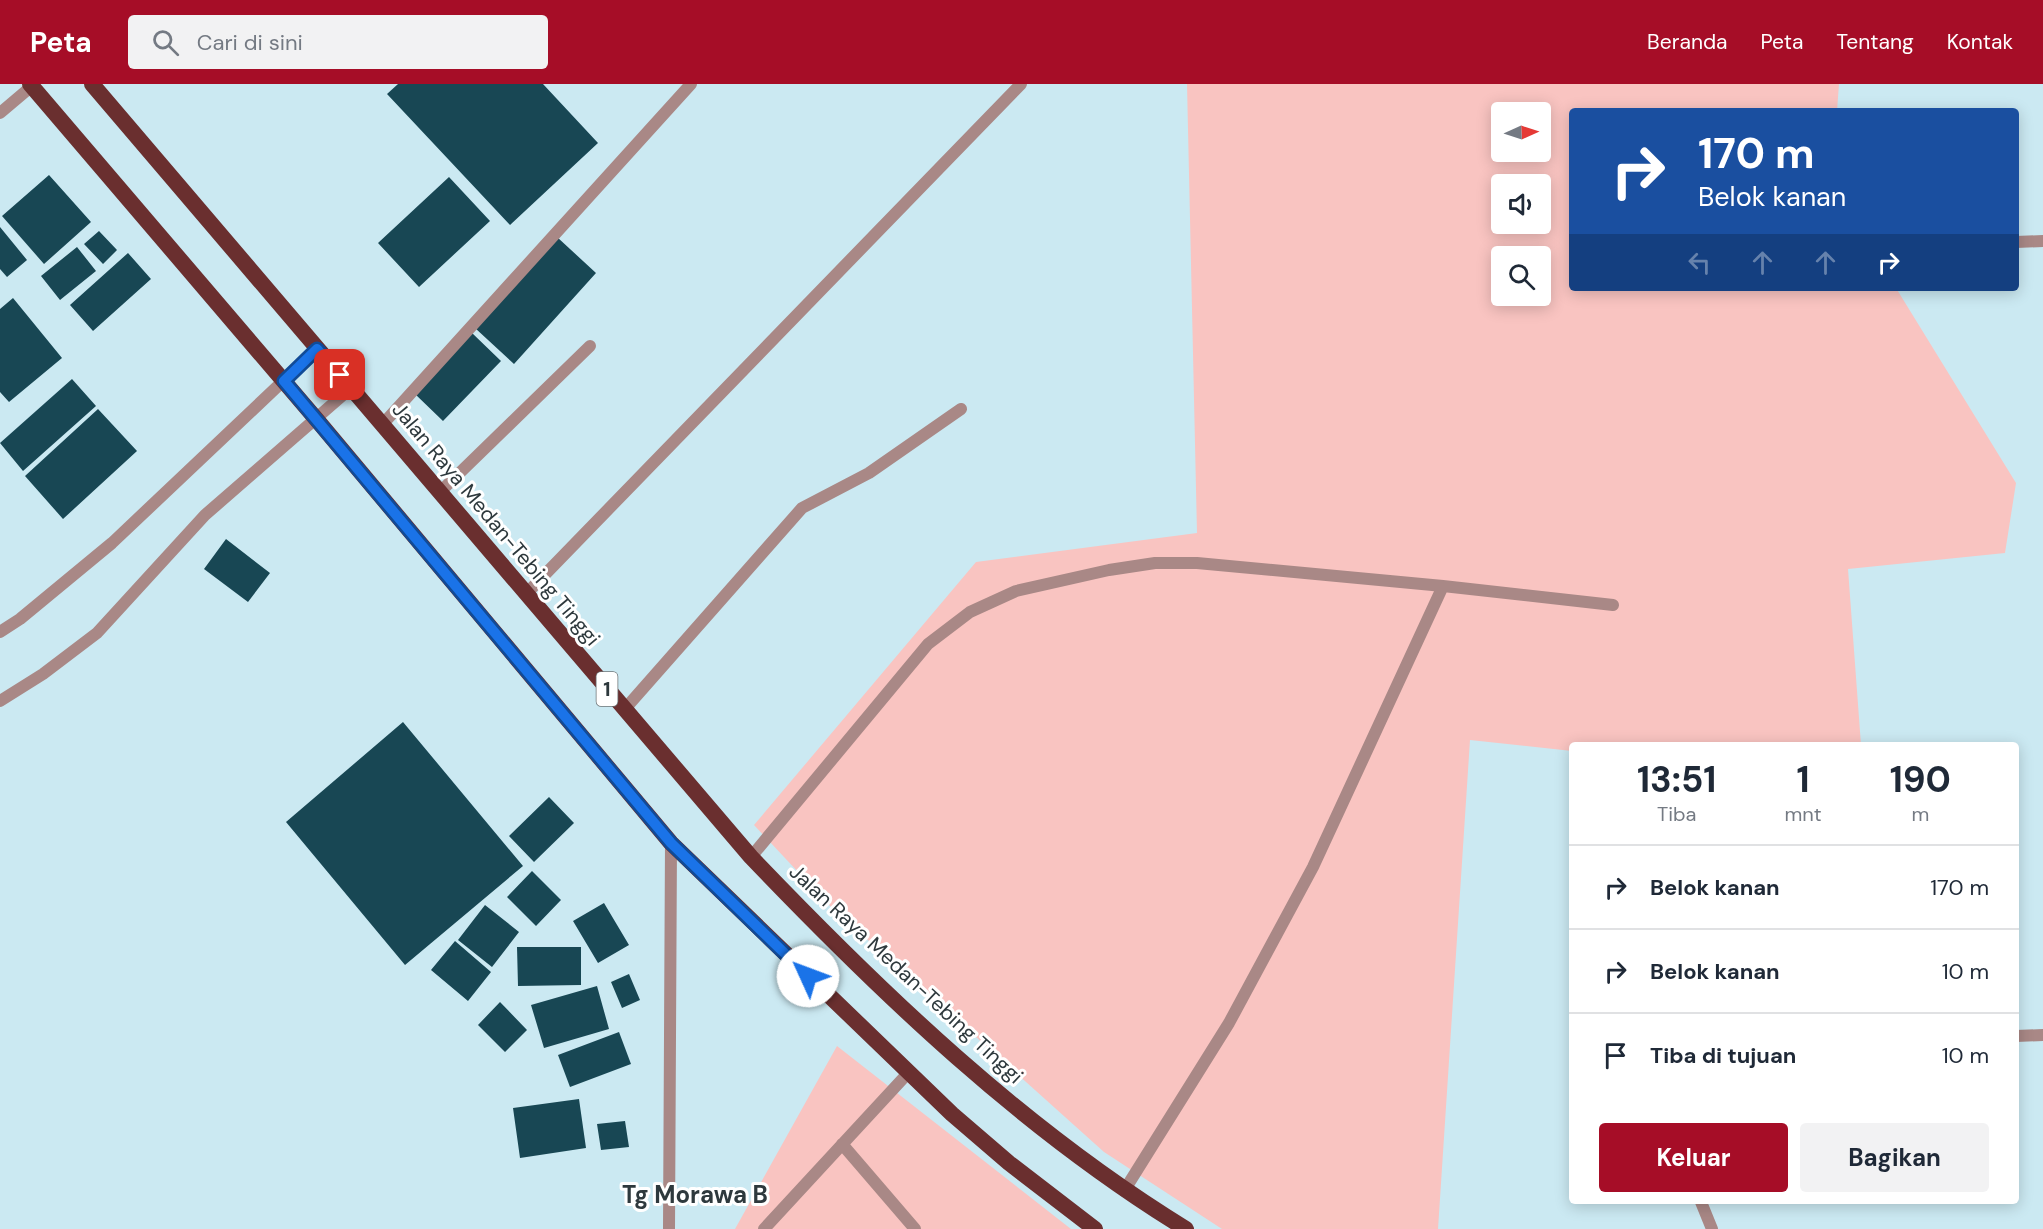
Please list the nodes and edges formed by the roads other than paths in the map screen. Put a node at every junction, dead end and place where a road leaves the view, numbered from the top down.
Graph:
1 (92, 84) edge
2 (691, 84) edge
3 (1021, 84) edge
4 (31, 85) edge
5 (0, 113) edge
6 (2043, 241) edge
7 (2019, 242) edge
8 (590, 346) dead end
9 (317, 349) junction
10 (284, 381) junction
11 (351, 387) junction
12 (961, 409) dead end
13 (317, 420) junction
14 (382, 425) junction
15 (441, 491) junction
16 (1443, 586) junction
17 (526, 594) junction
18 (1613, 605) dead end
19 (0, 632) edge
20 (0, 701) edge
21 (624, 710) junction
22 (671, 843) junction
23 (751, 857) junction
24 (2043, 1035) edge
25 (2019, 1036) edge
26 (909, 1072) junction
27 (842, 1144) junction
28 (1124, 1191) junction
29 (1702, 1204) edge
30 (669, 1229) edge
31 (764, 1229) edge
32 (915, 1229) edge
33 (1095, 1229) edge
34 (1186, 1229) edge
35 (1712, 1229) edge

1 - 9 highway, Jalan Raya Medan-Tebing Tinggi / 1
2 - 14 street
3 - 17 street
4 - 5 street
4 - 10 highway, 1
6 - 7 street
8 - 15 street
9 - 10 street
9 - 11 highway, Jalan Raya Medan-Tebing Tinggi / 1
10 - 13 highway, 1
10 - 19 street
11 - 13 street
11 - 14 highway, Jalan Raya Medan-Tebing Tinggi / 1
12 - 21 street
13 - 20 street
13 - 22 highway, 1
14 - 15 highway, Jalan Raya Medan-Tebing Tinggi / 1
15 - 17 highway, Jalan Raya Medan-Tebing Tinggi / 1
16 - 18 street
16 - 23 street
16 - 28 street
17 - 21 highway, Jalan Raya Medan-Tebing Tinggi / 1
21 - 23 highway, Jalan Raya Medan-Tebing Tinggi / 1
22 - 26 highway, 1
22 - 30 street
23 - 28 highway, Jalan Raya Medan-Tebing Tinggi / 1
24 - 25 street
26 - 27 street
26 - 33 highway, 1
27 - 31 street
27 - 32 street
28 - 34 highway, Jalan Raya Medan-Tebing Tinggi / 1
29 - 35 street

